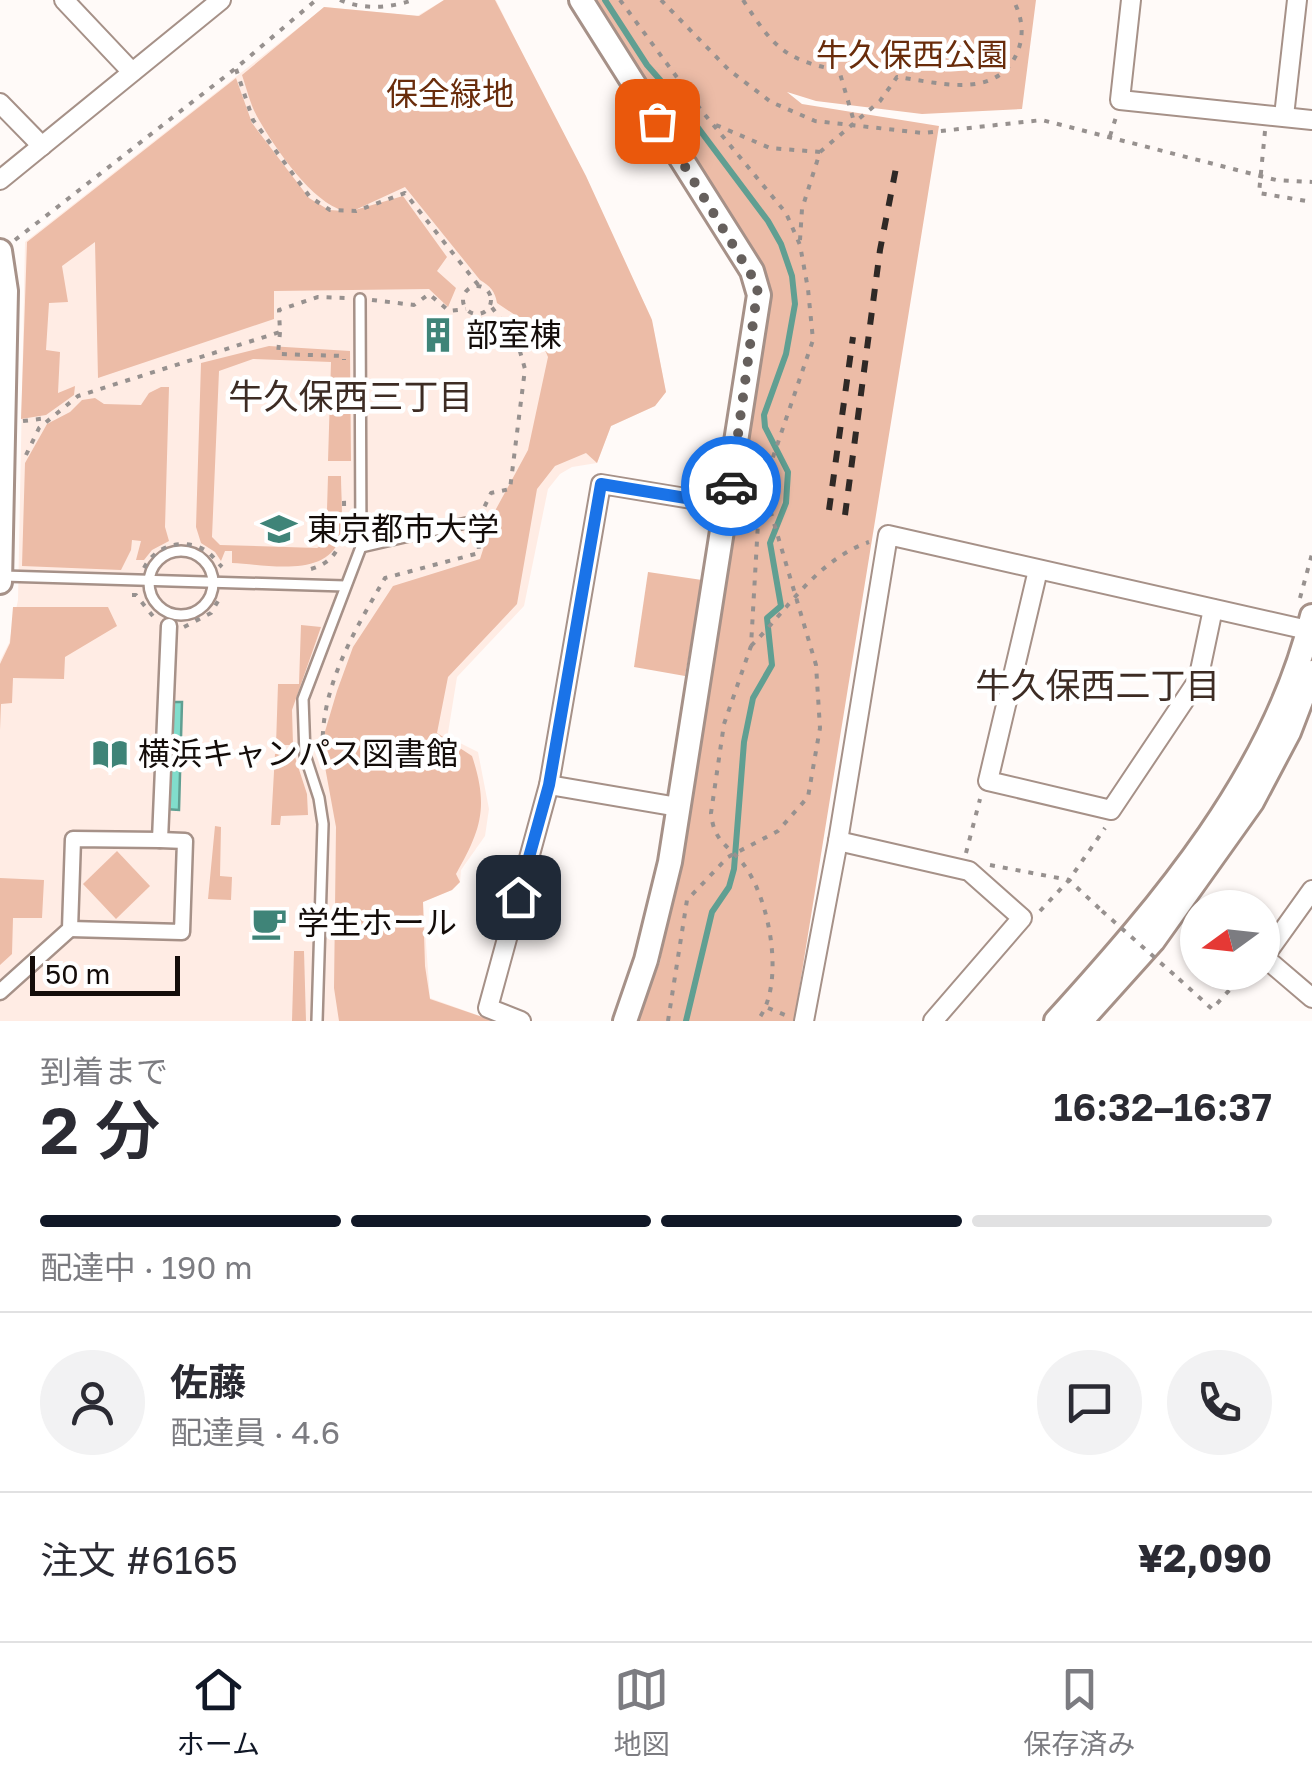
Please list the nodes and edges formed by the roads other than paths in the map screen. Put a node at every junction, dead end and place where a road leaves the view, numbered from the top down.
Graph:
1 (64, 0) edge
2 (221, 0) edge
3 (581, 0) edge
4 (1132, 0) edge
5 (1297, 0) edge
6 (132, 72) junction
7 (0, 103) edge
8 (1284, 116) junction
9 (1312, 120) edge
10 (42, 146) junction
11 (0, 180) edge
12 (5, 248) edge
13 (360, 299) road end
14 (3, 337) edge
15 (728, 505) junction
16 (466, 523) dead end
17 (1, 530) edge
18 (361, 547) junction
19 (1038, 570) junction
20 (0, 579) edge
21 (149, 580) junction
22 (213, 582) junction
23 (345, 586) junction
24 (1214, 610) junction
25 (1308, 620) edge
26 (169, 626) dead end
27 (1312, 672) edge
28 (549, 785) junction
29 (678, 807) junction
30 (160, 840) junction
31 (838, 841) junction
32 (1312, 890) edge
33 (70, 929) junction
34 (0, 992) edge
35 (1312, 998) edge
36 (317, 1021) edge
37 (521, 1021) edge
38 (625, 1021) edge
39 (801, 1021) edge
40 (933, 1021) edge
41 (1056, 1021) edge
42 (1080, 1021) edge

1 - 6 street
2 - 6 street
3 - 15 street
4 - 8 street
5 - 8 street
6 - 10 street
7 - 10 street
8 - 9 street
10 - 11 street
12 - 14 street
13 - 18 lane
14 - 17 street
15 - 28 street
15 - 29 street
16 - 18 lane
17 - 20 street
18 - 23 lane
19 - 24 street
19 - 24 street
19 - 31 street
20 - 21 lane
21 - 22 lane
21 - 22 lane
21 - 22 lane
22 - 23 lane
23 - 36 lane
24 - 25 street
25 - 41 street
26 - 30 street
27 - 42 street
28 - 29 street
28 - 37 street
29 - 38 street
30 - 33 street
30 - 33 street
31 - 39 street
31 - 40 street
32 - 35 street
33 - 34 street

